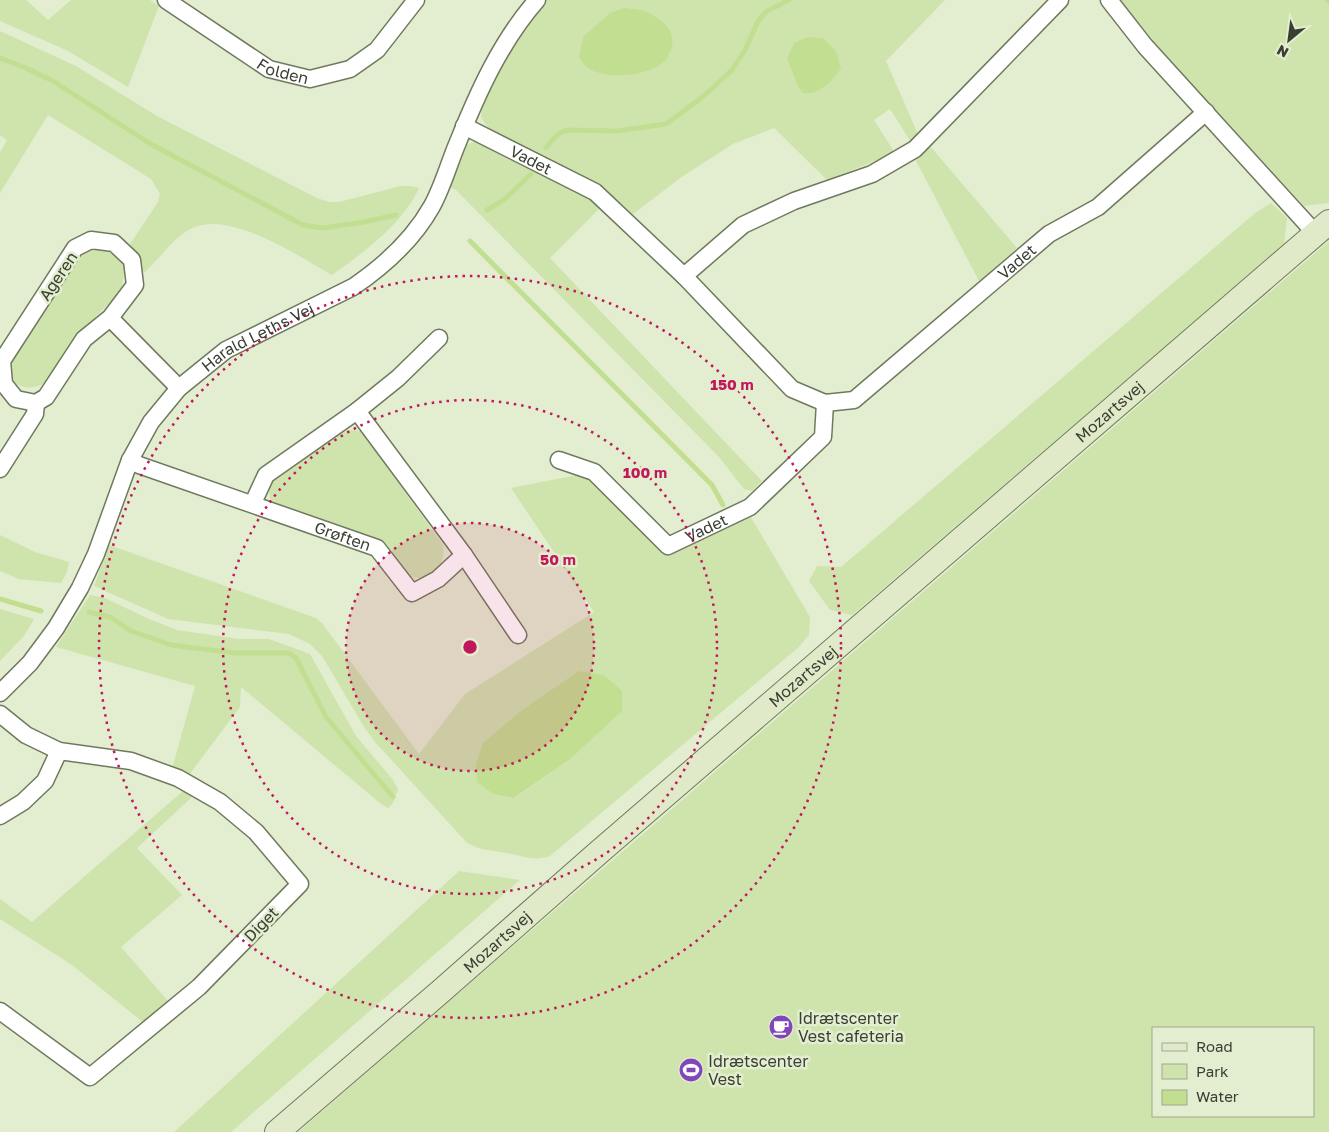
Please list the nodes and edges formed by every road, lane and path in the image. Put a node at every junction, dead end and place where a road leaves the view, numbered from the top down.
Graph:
1 (166, 0) edge
2 (416, 0) edge
3 (1060, 0) edge
4 (1109, 0) edge
5 (527, 3) edge
6 (1206, 112) junction
7 (464, 126) junction
8 (1322, 228) edge
9 (684, 276) junction
10 (110, 318) junction
11 (439, 338) dead end
12 (179, 388) junction
13 (36, 403) junction
14 (826, 404) junction
15 (357, 411) junction
16 (130, 460) junction
17 (560, 460) dead end
18 (0, 469) edge
19 (253, 503) junction
20 (464, 556) junction
21 (518, 635) dead end
22 (0, 693) edge
23 (0, 714) edge
24 (59, 751) junction
25 (0, 816) edge
26 (0, 1011) edge
27 (278, 1132) edge

1 - 2 street, Folden
3 - 9 street
4 - 6 street
5 - 7 street, Harald Leths Vej
6 - 8 street
6 - 14 street, Vadet
7 - 9 street, Vadet
7 - 12 street, Harald Leths Vej
8 - 27 street, Mozartsvej
9 - 14 street, Vadet
10 - 12 street
10 - 13 street, Ageren
10 - 13 street, Ageren
11 - 15 street
12 - 16 street, Harald Leths Vej
13 - 18 street, Ageren
14 - 17 street, Vadet
15 - 19 street
15 - 20 street
16 - 19 street, Grøften
16 - 22 street, Harald Leths Vej
19 - 20 street, Grøften
20 - 21 street
23 - 24 street, Diget
24 - 25 street
24 - 26 street, Diget

